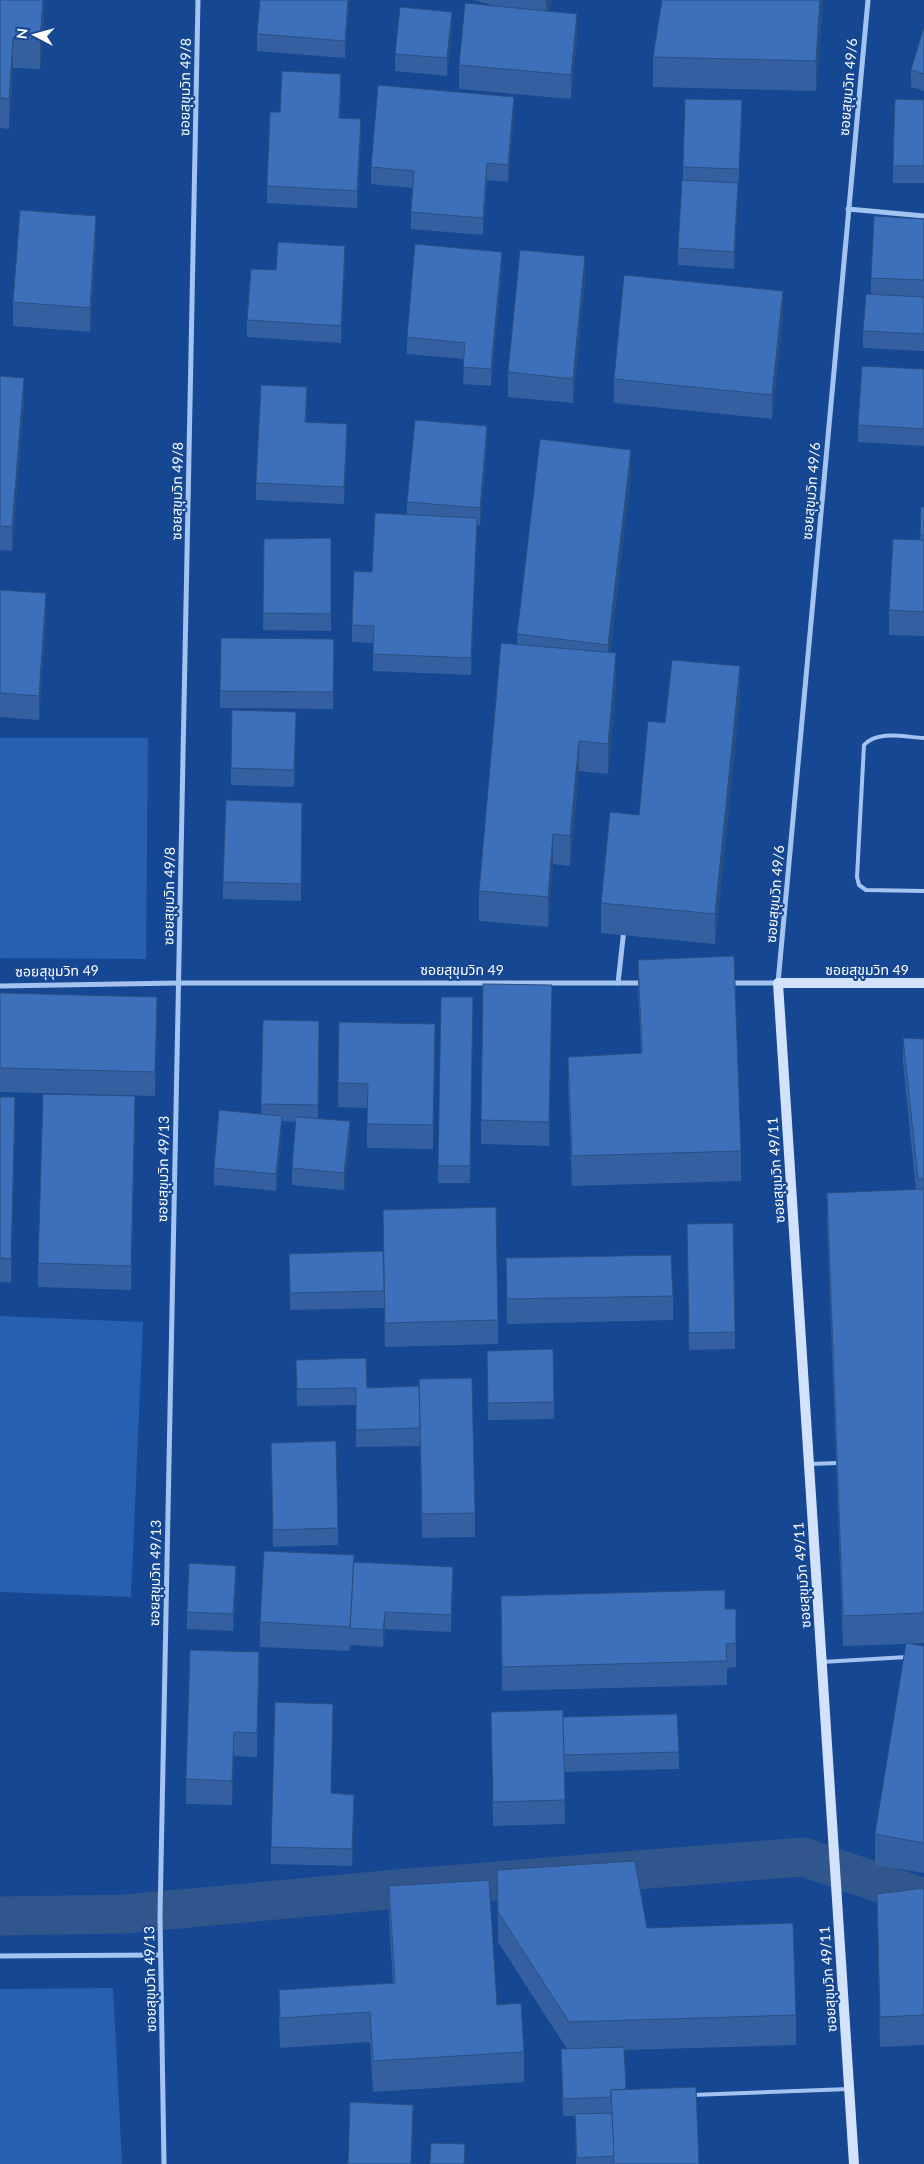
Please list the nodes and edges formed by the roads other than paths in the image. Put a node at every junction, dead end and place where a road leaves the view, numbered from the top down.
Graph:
1 (198, 0) edge
2 (868, 0) edge
3 (848, 208) junction
4 (924, 216) edge
5 (924, 738) edge
6 (924, 891) edge
7 (624, 924) edge
8 (178, 983) junction
9 (618, 983) junction
10 (646, 983) edge
11 (722, 983) edge
12 (778, 983) junction
13 (924, 983) edge
14 (0, 986) edge
15 (837, 1463) edge
16 (809, 1464) junction
17 (915, 1656) edge
18 (822, 1662) junction
19 (160, 1955) junction
20 (0, 1956) edge
21 (849, 2089) junction
22 (686, 2096) edge
23 (164, 2164) edge
24 (854, 2164) edge

1 - 8 street, ซอยสุขุมวิท 49/8
2 - 3 street, ซอยสุขุมวิท 49/6
3 - 4 street
3 - 12 street, ซอยสุขุมวิท 49/6
5 - 6 lane
7 - 9 street
8 - 9 street, ซอยสุขุมวิท 49
8 - 14 street, ซอยสุขุมวิท 49
8 - 19 street, ซอยสุขุมวิท 49/13
9 - 10 street, ซอยสุขุมวิท 49
11 - 12 street, ซอยสุขุมวิท 49
12 - 13 street, ซอยสุขุมวิท 49
12 - 16 street, ซอยสุขุมวิท 49/11
15 - 16 lane
16 - 18 street, ซอยสุขุมวิท 49/11
17 - 18 lane
18 - 21 street, ซอยสุขุมวิท 49/11
19 - 20 street
19 - 23 street, ซอยสุขุมวิท 49/13
21 - 22 lane
21 - 24 street, ซอยสุขุมวิท 49/11

